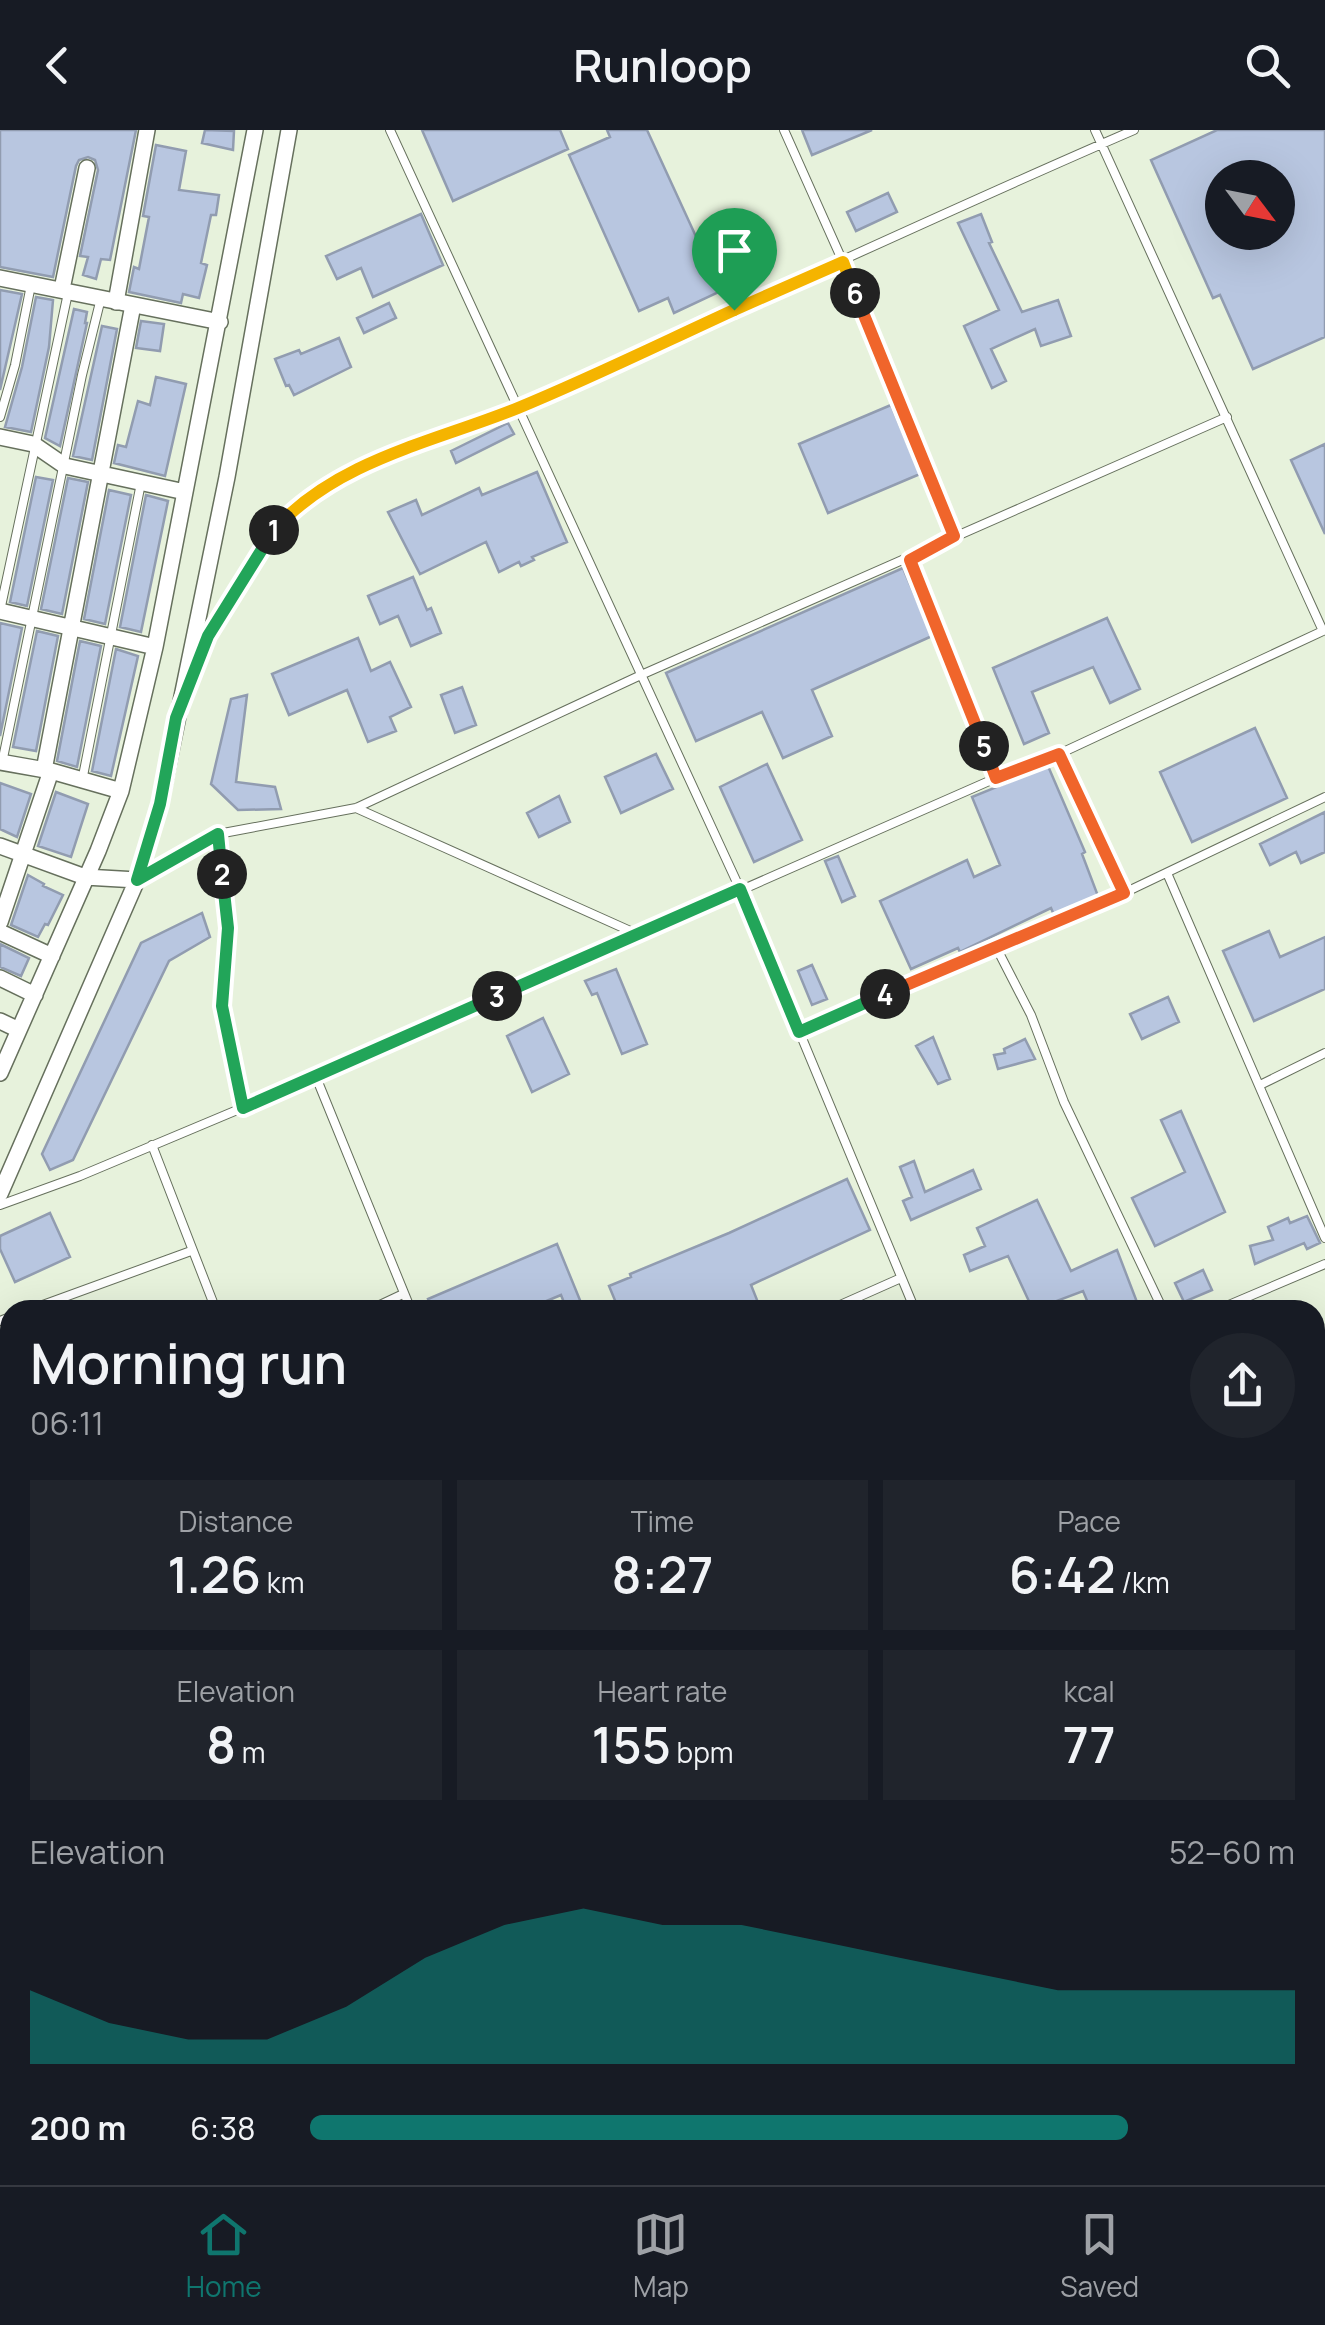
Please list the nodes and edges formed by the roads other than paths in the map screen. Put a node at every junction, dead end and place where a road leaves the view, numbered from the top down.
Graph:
1 (146, 130) edge
2 (255, 130) edge
3 (289, 130) edge
4 (390, 130) edge
5 (784, 130) edge
6 (1095, 130) edge
7 (1134, 130) edge
8 (1101, 144) junction
9 (87, 168) dead end
10 (843, 262) junction
11 (0, 278) edge
12 (31, 285) junction
13 (65, 289) junction
14 (117, 302) junction
15 (220, 322) junction
16 (518, 408) junction
17 (0, 417) edge
18 (1227, 417) junction
19 (0, 437) edge
20 (34, 444) junction
21 (65, 466) junction
22 (100, 474) junction
23 (142, 483) junction
24 (185, 492) junction
25 (954, 536) junction
26 (910, 560) junction
27 (0, 611) edge
28 (32, 618) junction
29 (73, 626) junction
30 (1324, 630) edge
31 (110, 636) junction
32 (154, 647) junction
33 (641, 676) junction
34 (176, 718) junction
35 (1059, 754) junction
36 (1, 763) edge
37 (48, 771) junction
38 (996, 778) junction
39 (82, 781) junction
40 (121, 791) junction
41 (1325, 797) edge
42 (356, 808) junction
43 (218, 834) junction
44 (0, 846) edge
45 (22, 853) junction
46 (1167, 873) junction
47 (85, 878) junction
48 (137, 880) junction
49 (740, 889) junction
50 (1124, 893) junction
51 (0, 922) edge
52 (0, 932) edge
53 (637, 934) junction
54 (996, 946) junction
55 (52, 956) junction
56 (0, 978) edge
57 (35, 995) junction
58 (0, 1020) edge
59 (19, 1030) junction
60 (799, 1032) junction
61 (1325, 1053) edge
62 (0, 1073) edge
63 (316, 1077) junction
64 (1260, 1085) junction
65 (243, 1108) junction
66 (152, 1145) junction
67 (0, 1194) edge
68 (0, 1204) edge
69 (1325, 1238) edge
70 (191, 1251) junction
71 (1325, 1264) edge
72 (901, 1278) junction
73 (403, 1294) junction
74 (56, 1300) edge
75 (212, 1300) edge
76 (390, 1300) edge
77 (406, 1300) edge
78 (851, 1300) edge
79 (911, 1300) edge
80 (1158, 1300) edge
81 (1241, 1300) edge

1 - 14 street
2 - 15 street
3 - 34 street
4 - 16 lane
5 - 10 lane
6 - 8 lane
7 - 8 lane
8 - 10 lane
8 - 18 lane
9 - 13 street
10 - 16 lane
10 - 25 lane
11 - 12 street
12 - 13 street
12 - 17 lane
13 - 14 street
13 - 20 lane
14 - 15 street
14 - 21 lane
14 - 22 street
15 - 24 street
16 - 33 lane
16 - 34 lane
18 - 25 lane
18 - 30 lane
19 - 20 street
20 - 21 street
20 - 27 lane
21 - 22 street
21 - 28 lane
22 - 23 street
22 - 29 street
23 - 24 street
23 - 31 lane
24 - 32 street
25 - 26 lane
26 - 33 lane
26 - 38 lane
27 - 28 street
28 - 29 street
28 - 36 lane
29 - 31 street
29 - 37 street
30 - 35 lane
31 - 32 street
31 - 39 lane
32 - 40 street
33 - 42 lane
33 - 49 lane
34 - 48 street
35 - 38 lane
35 - 50 lane
36 - 37 street
37 - 39 street
37 - 45 street
38 - 49 lane
39 - 40 street
40 - 47 street
41 - 46 lane
42 - 43 lane
42 - 53 lane
43 - 48 lane
43 - 65 lane
44 - 45 street
45 - 47 street
45 - 51 street
46 - 50 lane
46 - 64 lane
47 - 48 street
47 - 55 street
48 - 67 street
49 - 53 lane
49 - 60 lane
50 - 54 lane
52 - 55 street
53 - 63 lane
54 - 60 lane
54 - 80 lane
55 - 57 street
56 - 57 street
57 - 59 street
58 - 59 street
59 - 62 street
60 - 72 lane
61 - 64 lane
63 - 65 lane
63 - 73 lane
64 - 69 lane
65 - 66 lane
66 - 68 lane
66 - 70 lane
70 - 74 lane
70 - 75 lane
71 - 81 lane
72 - 78 lane
72 - 79 lane
73 - 76 lane
73 - 77 lane

